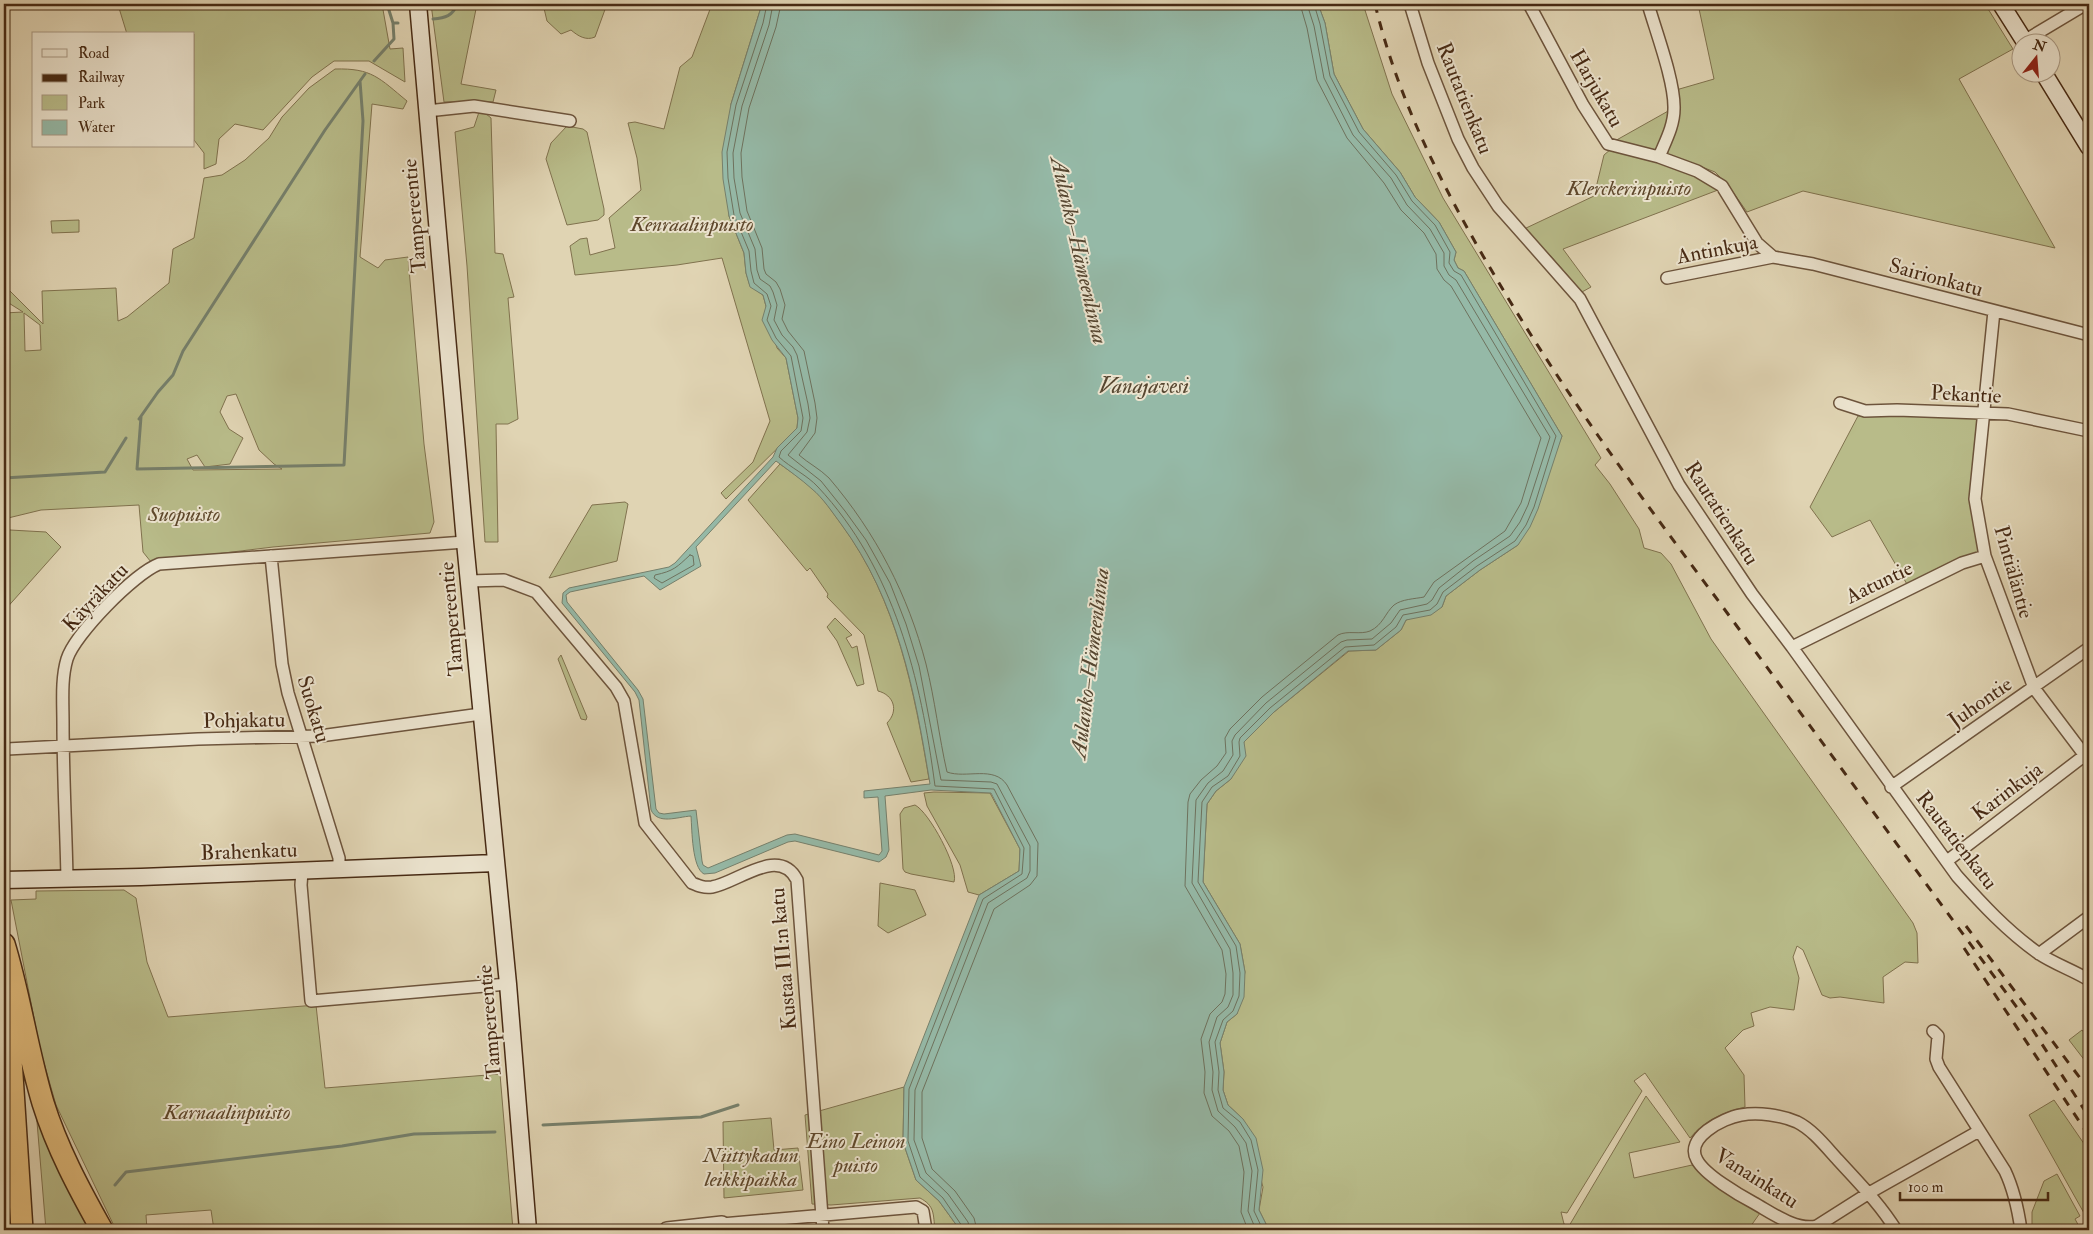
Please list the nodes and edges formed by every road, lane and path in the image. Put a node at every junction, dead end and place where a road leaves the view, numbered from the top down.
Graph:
1 (418, 4) edge
2 (1410, 4) edge
3 (1529, 4) edge
4 (1648, 4) edge
5 (2001, 4) edge
6 (2086, 4) edge
7 (2019, 32) edge
8 (2041, 32) edge
9 (2050, 82) edge
10 (427, 112) junction
11 (570, 121) dead end
12 (2089, 147) edge
13 (1659, 157) junction
14 (1773, 257) junction
15 (1667, 278) dead end
16 (1994, 311) junction
17 (2089, 335) edge
18 (1840, 403) dead end
19 (1984, 412) junction
20 (2089, 431) edge
21 (465, 542) junction
22 (271, 556) junction
23 (1985, 556) junction
24 (469, 581) junction
25 (1792, 646) junction
26 (2089, 648) edge
27 (2034, 688) junction
28 (481, 714) junction
29 (303, 737) junction
30 (63, 746) junction
31 (7, 749) dead end
32 (2088, 756) edge
33 (1891, 786) junction
34 (1947, 861) junction
35 (495, 863) junction
36 (339, 869) junction
37 (302, 871) junction
38 (67, 879) junction
39 (4, 880) edge
40 (2089, 916) edge
41 (4, 944) edge
42 (2039, 954) junction
43 (2089, 980) edge
44 (508, 984) junction
45 (4, 987) edge
46 (1933, 1031) dead end
47 (1979, 1131) junction
48 (1869, 1193) junction
49 (822, 1215) junction
50 (722, 1227) edge
51 (22, 1230) edge
52 (102, 1230) edge
53 (528, 1230) edge
54 (667, 1230) edge
55 (823, 1230) edge
56 (926, 1230) edge
57 (1896, 1230) edge
58 (2021, 1230) edge

1 - 10 main road, Tampereentie
2 - 25 street, Rautatienkatu
3 - 13 street, Harjukatu
4 - 13 street
5 - 7 main road
6 - 8 street
9 - 12 main road
10 - 11 street
10 - 21 main road, Tampereentie
13 - 14 street, Harjukatu
14 - 15 street, Antinkuja
14 - 16 street, Sairionkatu
16 - 17 street, Sairionkatu
16 - 19 street, Pintiäläntie
18 - 19 street, Pekantie
19 - 20 street, Pekantie
19 - 23 street, Pintiäläntie
21 - 22 street, Käyräkatu
21 - 24 main road, Tampereentie
22 - 29 street, Suokatu
22 - 30 street, Käyräkatu
23 - 25 street, Aatuntie
23 - 27 street, Pintiäläntie
24 - 28 main road, Tampereentie
24 - 49 street, Kustaa III:n katu
25 - 33 street, Rautatienkatu
26 - 27 street, Juhontie
27 - 32 street, Pintiäläntie
27 - 33 street, Juhontie
28 - 29 street, Pohjakatu
28 - 35 main road, Tampereentie
29 - 30 street, Pohjakatu
29 - 36 street, Suokatu
30 - 31 street, Pohjakatu
30 - 38 street, Käyräkatu
32 - 34 street, Karinkuja
33 - 34 street, Rautatienkatu
34 - 42 street, Rautatienkatu
35 - 36 main road, Brahenkatu
35 - 44 main road, Tampereentie
36 - 37 main road, Brahenkatu
37 - 38 main road, Brahenkatu
37 - 44 street
38 - 39 main road, Brahenkatu
40 - 42 street
41 - 52 highway
42 - 43 street, Rautatienkatu
44 - 53 main road, Tampereentie
45 - 51 highway
46 - 47 street
47 - 48 street, Vanainkatu
47 - 58 street
48 - 48 street, Vanainkatu
48 - 57 street
49 - 50 street
49 - 55 street, Kustaa III:n katu
49 - 56 street
50 - 54 street

